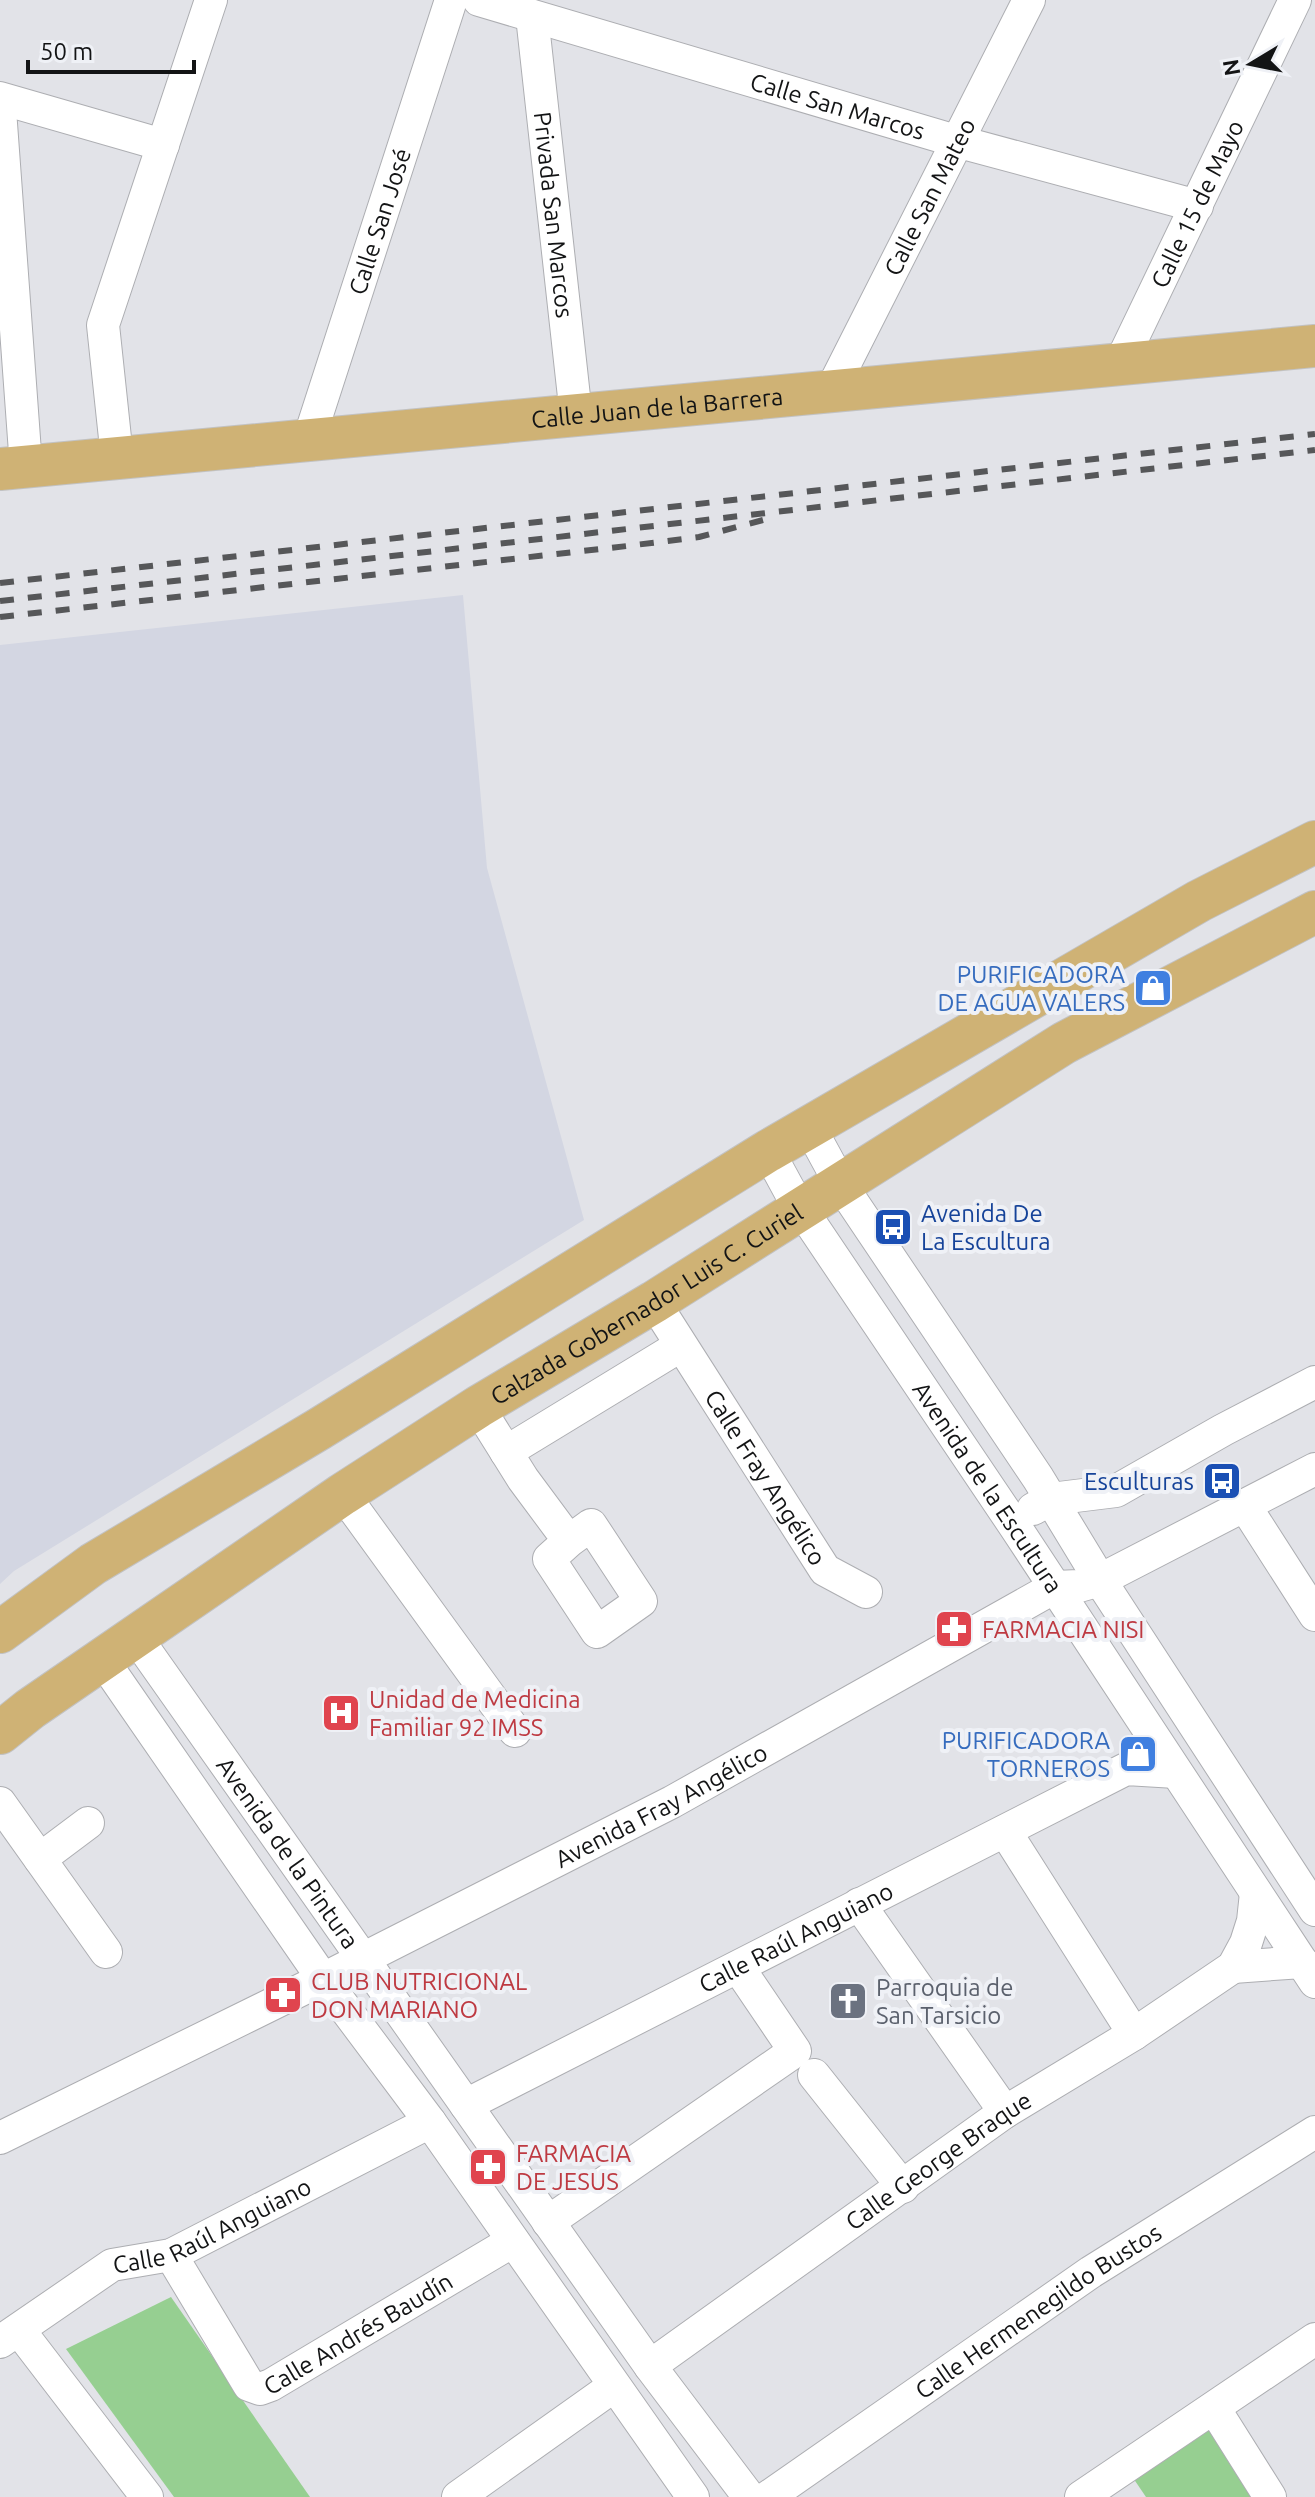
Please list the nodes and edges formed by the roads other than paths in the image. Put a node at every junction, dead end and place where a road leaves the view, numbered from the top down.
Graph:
1 (211, 0) edge
2 (451, 0) edge
3 (479, 0) edge
4 (1029, 0) edge
5 (1295, 0) edge
6 (532, 16) junction
7 (0, 98) edge
8 (0, 110) edge
9 (956, 141) junction
10 (163, 145) junction
11 (1197, 206) junction
12 (1315, 346) edge
13 (1119, 366) junction
14 (830, 393) junction
15 (576, 415) junction
16 (308, 442) junction
17 (117, 457) junction
18 (13, 467) edge
19 (1315, 842) edge
20 (1315, 912) edge
21 (810, 1128) junction
22 (768, 1151) junction
23 (841, 1185) junction
24 (800, 1208) junction
25 (654, 1302) junction
26 (680, 1346) junction
27 (1315, 1382) edge
28 (478, 1407) junction
29 (506, 1452) junction
30 (1315, 1469) edge
31 (343, 1494) junction
32 (1051, 1499) junction
33 (1245, 1506) junction
34 (1016, 1528) junction
35 (569, 1541) junction
36 (1100, 1580) junction
37 (1055, 1587) junction
38 (866, 1592) dead end
39 (1315, 1615) edge
40 (0, 1632) edge
41 (119, 1648) junction
42 (1145, 1725) junction
43 (515, 1731) dead end
44 (0, 1733) edge
45 (1126, 1769) junction
46 (1176, 1772) junction
47 (0, 1803) edge
48 (88, 1823) dead end
49 (1005, 1831) junction
50 (40, 1859) junction
51 (1256, 1893) junction
52 (859, 1904) junction
53 (1315, 1910) edge
54 (106, 1952) dead end
55 (361, 1958) junction
56 (738, 1967) junction
57 (1233, 1967) junction
58 (1308, 1972) edge
59 (323, 1979) junction
60 (1134, 2034) junction
61 (804, 2063) junction
62 (466, 2105) junction
63 (1005, 2112) junction
64 (430, 2122) junction
65 (1315, 2132) edge
66 (0, 2138) edge
67 (903, 2187) junction
68 (548, 2222) junction
69 (513, 2241) junction
70 (171, 2255) junction
71 (10, 2336) edge
72 (1315, 2339) edge
73 (650, 2366) junction
74 (614, 2386) junction
75 (1214, 2408) junction
76 (147, 2497) edge
77 (458, 2497) edge
78 (693, 2497) edge
79 (749, 2497) edge
80 (768, 2497) edge
81 (1081, 2497) edge
82 (1270, 2497) edge

1 - 10 street
2 - 16 street, Calle San José
3 - 6 street, Calle San Marcos
4 - 9 street, Calle San Mateo
5 - 11 street, Calle 15 de Mayo
6 - 9 street, Calle San Marcos
6 - 15 street, Privada San Marcos
7 - 10 street
8 - 18 street
9 - 11 street, Calle San Marcos
9 - 14 street, Calle San Mateo
10 - 17 street
11 - 13 street, Calle 15 de Mayo
12 - 13 main road, Calle Juan de la Barrera
13 - 14 main road, Calle Juan de la Barrera
14 - 15 main road, Calle Juan de la Barrera
15 - 16 main road, Calle Juan de la Barrera
16 - 17 main road, Calle Juan de la Barrera
17 - 18 main road, Calle Juan de la Barrera
19 - 21 main road
20 - 23 main road, Calzada Gobernador Luis C. Curiel
21 - 22 main road
21 - 23 street, Avenida de la Escultura
22 - 24 street, Avenida de la Escultura
22 - 40 main road
23 - 24 main road, Calzada Gobernador Luis C. Curiel
23 - 32 street, Avenida de la Escultura
24 - 25 main road, Calzada Gobernador Luis C. Curiel
24 - 34 street, Avenida de la Escultura
25 - 26 street, Calle Fray Angélico
25 - 28 main road, Calzada Gobernador Luis C. Curiel
26 - 29 street
26 - 38 street, Calle Fray Angélico
27 - 32 street
28 - 29 street
28 - 31 main road, Calzada Gobernador Luis C. Curiel
29 - 35 street
30 - 33 street, Avenida Fray Angélico
31 - 41 main road, Calzada Gobernador Luis C. Curiel
31 - 43 street
32 - 34 street
32 - 36 street, Avenida de la Escultura
33 - 36 street, Avenida Fray Angélico
33 - 39 street
34 - 37 street, Avenida de la Escultura
35 - 35 street
36 - 37 street, Avenida Fray Angélico
36 - 53 street, Avenida de la Escultura
37 - 42 street, Avenida de la Escultura
37 - 55 street, Avenida Fray Angélico
41 - 44 main road, Calzada Gobernador Luis C. Curiel
41 - 55 street, Avenida de la Pintura
41 - 59 street, Avenida de la Pintura
42 - 45 street
42 - 46 street, Avenida de la Escultura
45 - 46 street
45 - 49 street, Calle Raúl Anguiano
46 - 51 street, Avenida de la Escultura
47 - 50 street
48 - 50 street
49 - 52 street, Calle Raúl Anguiano
49 - 60 street
50 - 54 street
51 - 57 street
51 - 58 street, Avenida de la Escultura
52 - 56 street, Calle Raúl Anguiano
52 - 63 street
55 - 59 street, Avenida Fray Angélico
55 - 62 street, Avenida de la Pintura
56 - 61 street
56 - 62 street, Calle Raúl Anguiano
57 - 58 street, Calle George Braque
57 - 60 street, Calle George Braque
59 - 64 street, Avenida de la Pintura
59 - 66 street, Avenida Fray Angélico
60 - 63 street, Calle George Braque
61 - 67 street
61 - 68 street
62 - 68 street, Avenida de la Pintura
63 - 67 street, Calle George Braque
64 - 69 street, Avenida de la Pintura
64 - 70 street, Calle Raúl Anguiano
65 - 80 street, Calle Hermenegildo Bustos
67 - 73 street, Calle George Braque
68 - 73 street, Avenida de la Pintura
69 - 70 street, Calle Andrés Baudín
69 - 74 street, Avenida de la Pintura
70 - 71 street, Calle Raúl Anguiano
71 - 76 street
72 - 75 street
73 - 79 street, Avenida de la Pintura
74 - 77 street
74 - 78 street, Avenida de la Pintura
75 - 81 street
75 - 82 street

